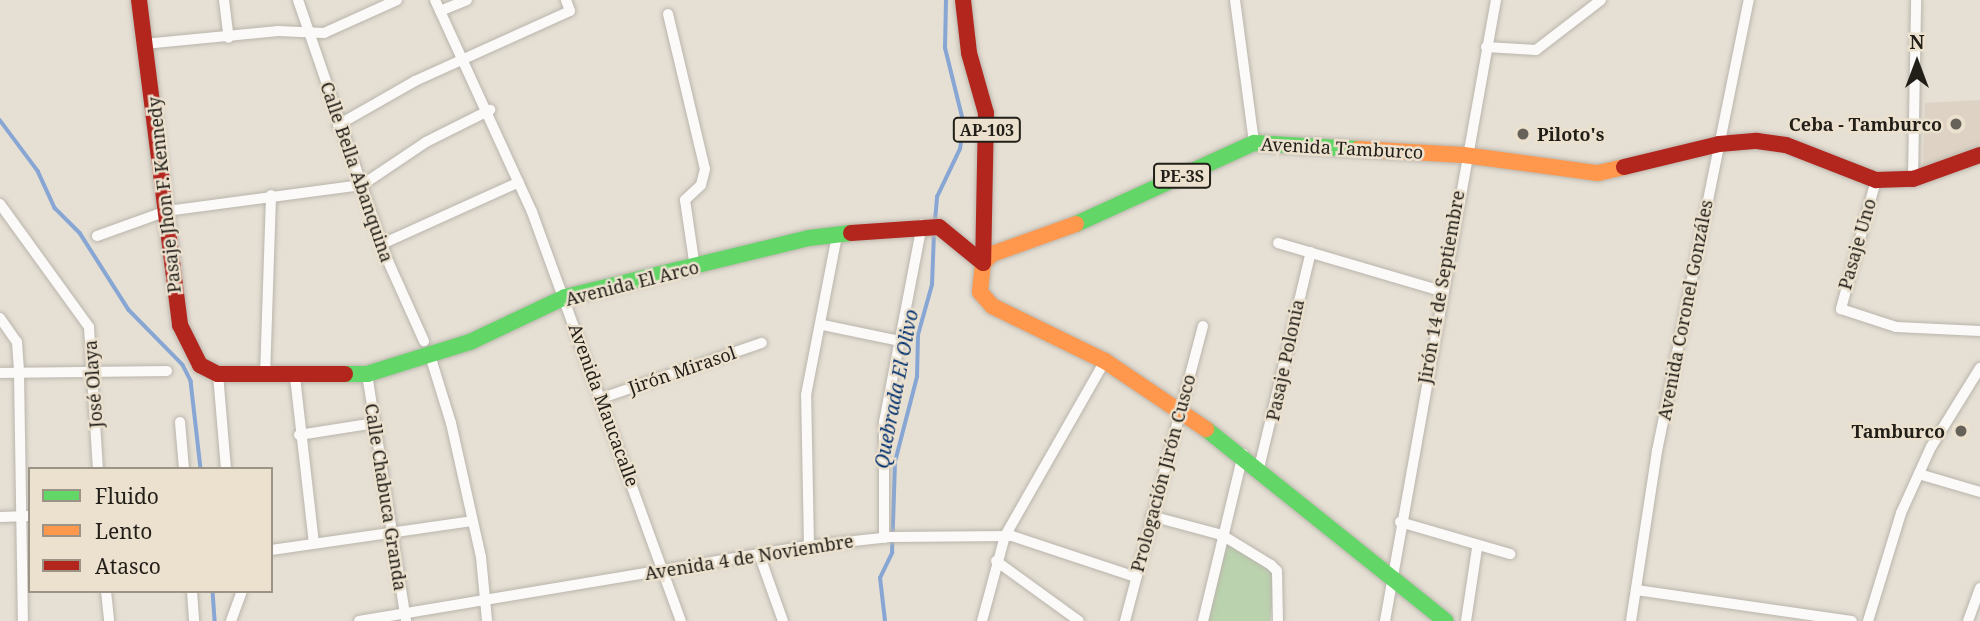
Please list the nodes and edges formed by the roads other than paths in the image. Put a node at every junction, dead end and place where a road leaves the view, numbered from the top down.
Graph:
1 (139, 0) edge
2 (224, 0) edge
3 (298, 0) edge
4 (397, 0) edge
5 (435, 0) edge
6 (467, 0) edge
7 (963, 0) edge
8 (1235, 0) edge
9 (1496, 0) edge
10 (1601, 0) edge
11 (1749, 0) edge
12 (1916, 0) edge
13 (568, 5) edge
14 (440, 11) junction
15 (668, 14) dead end
16 (311, 33) junction
17 (229, 38) junction
18 (144, 44) junction
19 (1486, 47) junction
20 (462, 59) junction
21 (490, 110) junction
22 (338, 125) junction
23 (1254, 143) junction
24 (1719, 144) junction
25 (1464, 155) junction
26 (1980, 155) edge
27 (1913, 179) junction
28 (1876, 180) junction
29 (519, 182) junction
30 (362, 185) junction
31 (271, 195) junction
32 (0, 204) edge
33 (167, 211) junction
34 (930, 226) junction
35 (837, 235) junction
36 (97, 236) dead end
37 (1278, 243) dead end
38 (382, 244) junction
39 (1311, 252) junction
40 (983, 263) junction
41 (695, 268) junction
42 (1441, 291) junction
43 (565, 298) junction
44 (0, 318) edge
45 (823, 325) junction
46 (1203, 326) dead end
47 (1980, 331) edge
48 (900, 341) junction
49 (762, 343) dead end
50 (427, 346) junction
51 (1105, 361) junction
52 (1980, 368) edge
53 (167, 371) dead end
54 (0, 373) edge
55 (19, 373) junction
56 (93, 374) junction
57 (218, 374) junction
58 (367, 374) junction
59 (265, 377) junction
60 (295, 377) junction
61 (602, 398) junction
62 (1180, 411) junction
63 (180, 422) dead end
64 (375, 423) junction
65 (299, 435) junction
66 (1243, 454) junction
67 (98, 467) edge
68 (184, 467) edge
69 (226, 467) edge
70 (1259, 467) junction
71 (1919, 474) junction
72 (1980, 492) edge
73 (28, 516) edge
74 (1151, 516) junction
75 (0, 517) edge
76 (17, 517) junction
77 (472, 521) junction
78 (1400, 522) junction
79 (392, 532) junction
80 (1222, 535) junction
81 (1005, 536) junction
82 (887, 538) junction
83 (313, 543) junction
84 (809, 545) junction
85 (1477, 548) junction
86 (273, 550) edge
87 (759, 554) junction
88 (1510, 554) dead end
89 (996, 561) junction
90 (662, 570) junction
91 (1390, 574) junction
92 (1136, 578) junction
93 (1980, 589) edge
94 (1636, 590) junction
95 (106, 593) edge
96 (192, 593) edge
97 (241, 593) edge
98 (487, 599) junction
99 (405, 617) edge
100 (23, 621) edge
101 (108, 621) edge
102 (194, 621) edge
103 (231, 621) edge
104 (359, 621) edge
105 (487, 621) edge
106 (681, 621) edge
107 (783, 621) edge
108 (982, 621) edge
109 (1079, 621) edge
110 (1125, 621) edge
111 (1203, 621) edge
112 (1278, 621) edge
113 (1385, 621) edge
114 (1446, 621) edge
115 (1466, 621) edge
116 (1631, 621) edge
117 (1852, 621) edge
118 (1868, 621) edge
119 (1968, 621) edge

1 - 18 main road, Pasaje Jhon F. Kennedy
2 - 17 street
3 - 16 street, Calle Bella Abanquina
4 - 16 street
5 - 14 street, Avenida Maucacalle
6 - 14 street
7 - 40 main road, AP-103
8 - 23 street
9 - 19 street, Jirón 14 de Septiembre
10 - 19 street
11 - 24 street, Avenida Coronel Gonzáles
12 - 27 street
13 - 20 street
14 - 20 street, Avenida Maucacalle
15 - 41 street
16 - 17 street
16 - 22 street, Calle Bella Abanquina
17 - 18 street
18 - 33 main road, Pasaje Jhon F. Kennedy
19 - 25 street, Jirón 14 de Septiembre
20 - 21 street, Avenida Maucacalle
20 - 22 street
21 - 29 street, Avenida Maucacalle
21 - 30 street
22 - 30 street, Calle Bella Abanquina
23 - 25 main road, Avenida Tamburco / PE-3S
23 - 40 main road, Avenida Tamburco / PE-3S
24 - 25 main road, Avenida Tamburco / PE-3S
24 - 28 main road, Avenida Tamburco / PE-3S
24 - 94 street, Avenida Coronel Gonzáles
25 - 42 street, Jirón 14 de Septiembre
26 - 27 main road, Avenida Tamburco / PE-3S
27 - 28 main road, Avenida Tamburco / PE-3S
28 - 47 street, Pasaje Uno
29 - 38 street
29 - 43 street, Avenida Maucacalle
30 - 31 street
30 - 38 street, Calle Bella Abanquina
31 - 33 street
31 - 59 street
32 - 56 street, José Olaya
33 - 36 street
33 - 57 main road, Pasaje Jhon F. Kennedy
34 - 35 main road, Avenida El Arco
34 - 40 main road
34 - 48 street
35 - 41 main road, Avenida El Arco
35 - 45 street
37 - 39 street
38 - 50 street, Calle Bella Abanquina
39 - 42 street
39 - 70 street, Pasaje Polonia
40 - 51 main road
41 - 43 main road, Avenida El Arco
42 - 78 street, Jirón 14 de Septiembre
43 - 50 main road, Avenida El Arco
43 - 61 street, Avenida Maucacalle
44 - 55 street
45 - 48 street
45 - 84 street
46 - 62 street, Prologación Jirón Cusco
48 - 82 street
49 - 61 street, Jirón Mirasol
50 - 58 main road, Avenida El Arco
50 - 77 street, Calle Bella Abanquina
51 - 62 main road
51 - 81 street
52 - 71 street
53 - 56 street
54 - 55 street
55 - 56 street
55 - 76 street
56 - 67 street, José Olaya
57 - 59 main road, Avenida El Arco
57 - 69 street
58 - 60 main road, Avenida El Arco
58 - 64 street, Calle Chabuca Granda
59 - 60 main road, Avenida El Arco
60 - 65 street
61 - 90 street, Avenida Maucacalle
62 - 66 main road
62 - 74 street, Prologación Jirón Cusco
63 - 68 street
64 - 65 street
64 - 79 street, Calle Chabuca Granda
65 - 83 street
66 - 70 main road
66 - 80 street
70 - 91 main road
71 - 72 street
71 - 118 street
73 - 76 street
74 - 80 street
74 - 92 street, Prologación Jirón Cusco
75 - 76 street
76 - 100 street
77 - 79 street
77 - 98 street, Calle Bella Abanquina
78 - 85 street
78 - 91 street, Jirón 14 de Septiembre
79 - 83 street
79 - 99 street, Calle Chabuca Granda
80 - 111 street
80 - 112 street
81 - 82 street, Avenida 4 de Noviembre
81 - 89 street
81 - 92 street, Avenida 4 de Noviembre
82 - 84 street, Avenida 4 de Noviembre
83 - 86 street
84 - 87 street, Avenida 4 de Noviembre
85 - 88 street
85 - 115 street
87 - 90 street, Avenida 4 de Noviembre
87 - 107 street
89 - 108 street
89 - 109 street
90 - 98 street, Avenida 4 de Noviembre
90 - 106 street, Avenida Maucacalle
91 - 113 street, Jirón 14 de Septiembre
91 - 114 main road
92 - 110 street, Prologación Jirón Cusco
93 - 119 street
94 - 116 street, Avenida Coronel Gonzáles
94 - 117 street
95 - 101 street
96 - 102 street
97 - 103 street
98 - 99 street, Avenida 4 de Noviembre
98 - 105 street, Calle Bella Abanquina
99 - 104 street, Avenida 4 de Noviembre

